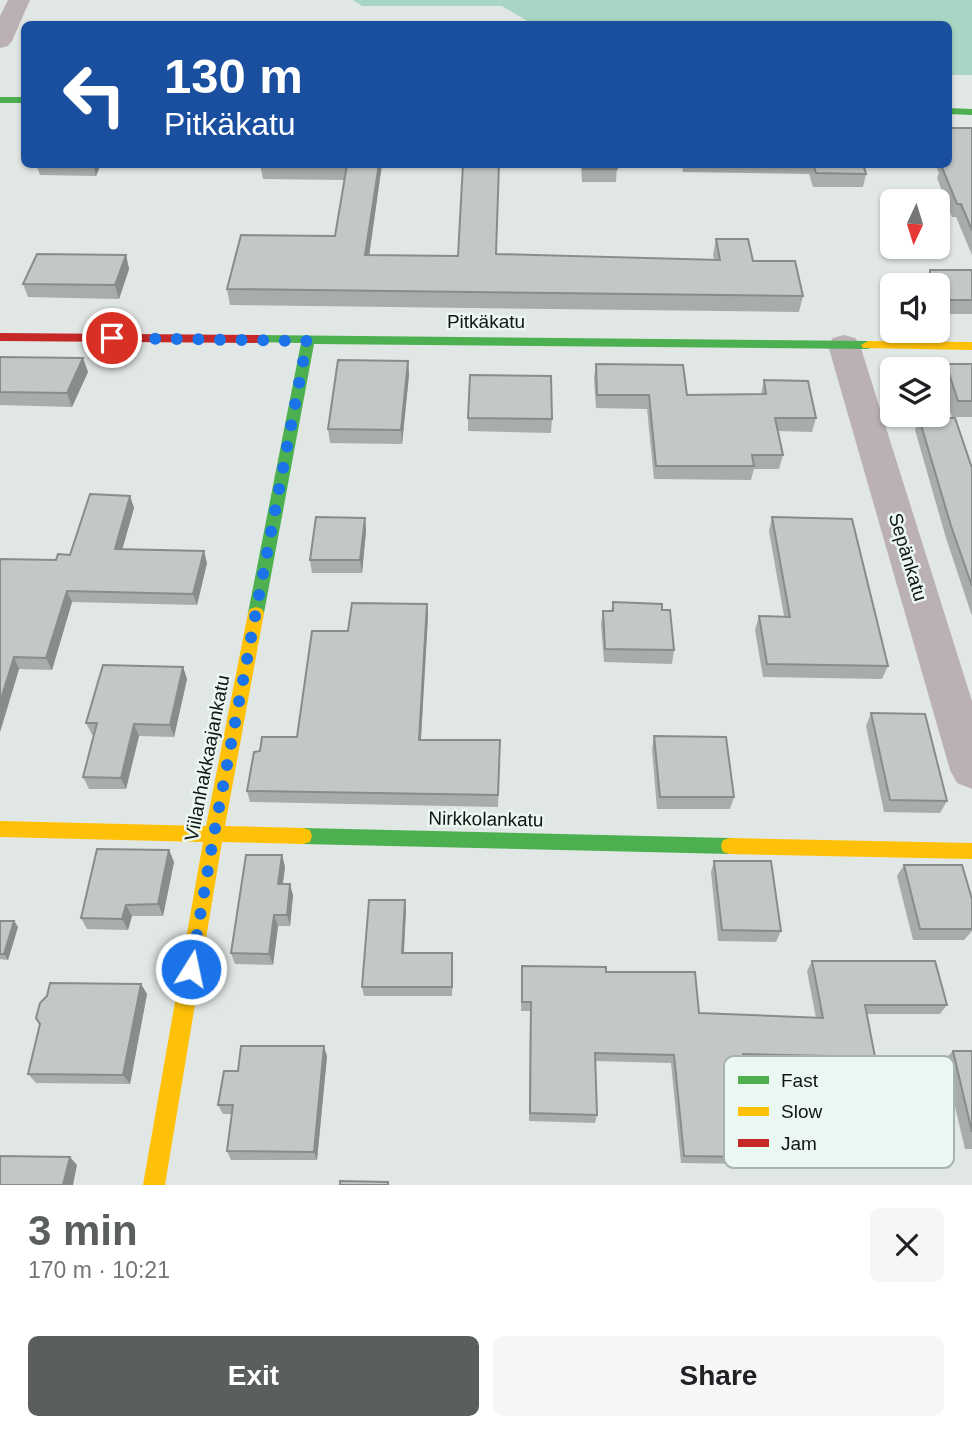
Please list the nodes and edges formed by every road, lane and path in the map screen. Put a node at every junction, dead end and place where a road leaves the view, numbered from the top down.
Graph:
1 (19, 0) edge
2 (0, 41) edge
3 (0, 100) edge
4 (21, 100) edge
5 (952, 111) edge
6 (972, 111) edge
7 (0, 337) edge
8 (307, 341) junction
9 (844, 345) junction
10 (972, 346) edge
11 (972, 770) edge
12 (0, 829) edge
13 (214, 834) junction
14 (972, 851) edge
15 (154, 1185) edge

1 - 2 street
3 - 4 street
5 - 6 street
7 - 8 street, Pitkäkatu
8 - 9 street, Pitkäkatu
8 - 13 street, Viilanhakkaajankatu
9 - 10 street, Pitkäkatu
9 - 11 street, Sepänkatu
12 - 13 street, Nirkkolankatu
13 - 14 street, Nirkkolankatu
13 - 15 street, Viilanhakkaajankatu

